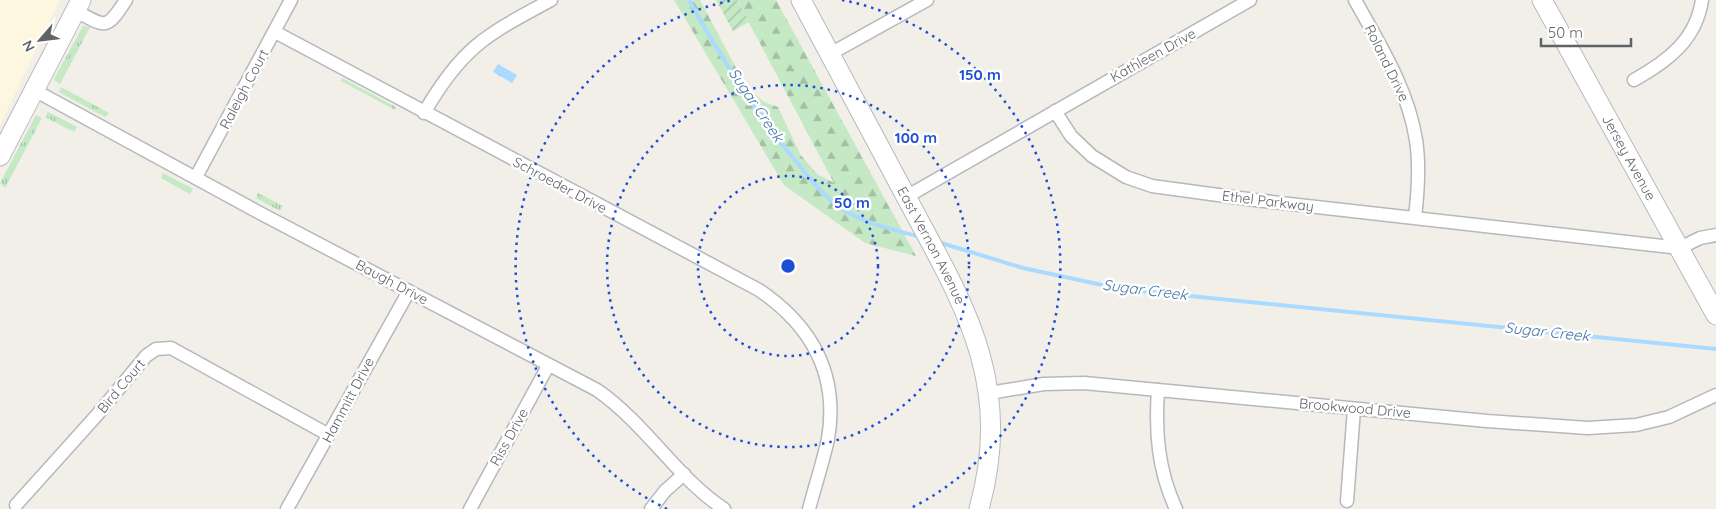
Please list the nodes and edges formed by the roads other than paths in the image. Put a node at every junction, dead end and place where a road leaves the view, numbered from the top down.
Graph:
1 (126, 0) edge
2 (291, 0) edge
3 (551, 0) edge
4 (802, 0) edge
5 (927, 0) edge
6 (1250, 0) edge
7 (1355, 0) edge
8 (1542, 0) edge
9 (1702, 0) edge
10 (78, 5) edge
11 (275, 32) junction
12 (830, 54) junction
13 (1634, 80) dead end
14 (34, 90) junction
15 (1055, 111) junction
16 (424, 112) junction
17 (0, 156) edge
18 (196, 177) junction
19 (907, 198) junction
20 (1415, 217) junction
21 (1716, 234) edge
22 (1680, 248) junction
23 (409, 291) junction
24 (1716, 315) edge
25 (548, 366) junction
26 (1158, 390) junction
27 (989, 393) junction
28 (1716, 395) edge
29 (1354, 409) junction
30 (329, 436) junction
31 (684, 474) junction
32 (1347, 502) dead end
33 (16, 504) dead end
34 (287, 509) edge
35 (470, 509) edge
36 (651, 509) edge
37 (724, 509) edge
38 (809, 509) edge
39 (979, 509) edge
40 (1176, 509) edge

1 - 10 street
2 - 11 street, Raleigh Court
3 - 16 street
4 - 12 main road, East Vernon Avenue
5 - 12 street
6 - 15 street, Kathleen Drive
7 - 20 street, Roland Drive
8 - 22 main road, Jersey Avenue
9 - 13 street
10 - 14 main road
11 - 16 street, Schroeder Drive
11 - 18 street, Raleigh Court
12 - 19 main road, East Vernon Avenue
14 - 17 main road
14 - 18 street, Baugh Drive
15 - 19 street
15 - 20 street, Ethel Parkway
16 - 38 street, Schroeder Drive
18 - 23 street, Baugh Drive
19 - 27 main road, East Vernon Avenue
20 - 22 street, Ethel Parkway
21 - 22 street
22 - 24 main road, Jersey Avenue
23 - 25 street, Baugh Drive
23 - 30 street, Hammitt Drive
25 - 31 street, Baugh Drive
25 - 35 street, Riss Drive
26 - 27 street, Brookwood Drive
26 - 29 street, Brookwood Drive
26 - 40 street
27 - 39 main road, East Vernon Avenue
28 - 29 street, Brookwood Drive
29 - 32 street
30 - 33 street, Bird Court
30 - 34 street, Hammitt Drive
31 - 36 street
31 - 37 street, Baugh Drive

